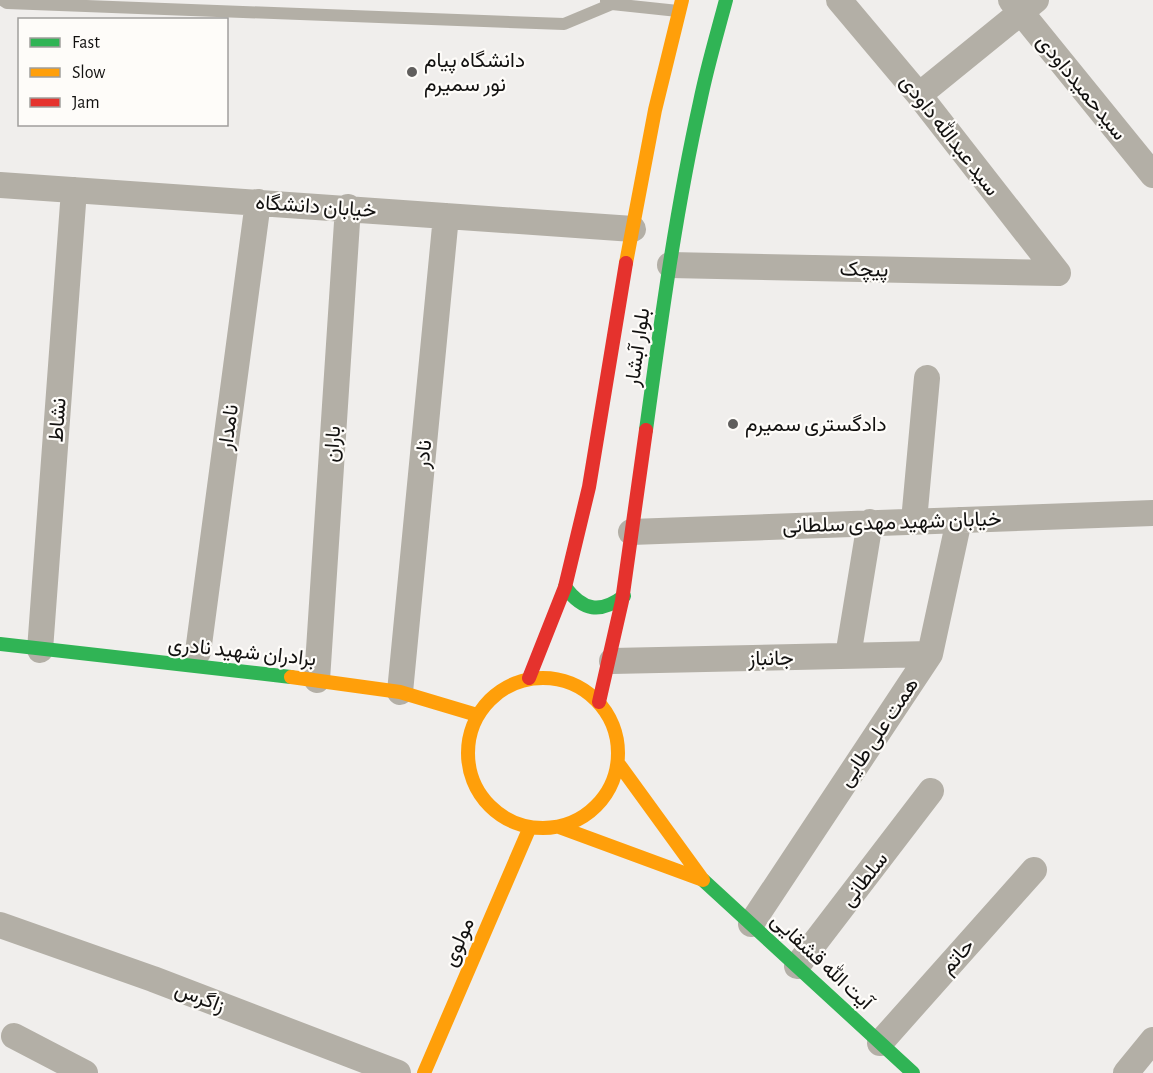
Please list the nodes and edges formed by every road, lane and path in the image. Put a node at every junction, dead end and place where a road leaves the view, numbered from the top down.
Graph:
1 (2, 0) edge
2 (726, 0) edge
3 (839, 0) edge
4 (608, 2) edge
5 (1023, 4) edge
6 (680, 5) edge
7 (919, 95) junction
8 (1153, 175) edge
9 (0, 185) edge
10 (74, 190) junction
11 (258, 202) junction
12 (348, 207) junction
13 (446, 216) junction
14 (633, 229) junction
15 (670, 265) junction
16 (1058, 273) joint
17 (927, 378) dead end
18 (1153, 513) edge
19 (958, 520) junction
20 (914, 521) junction
21 (870, 522) junction
22 (631, 532) junction
23 (564, 587) junction
24 (624, 596) junction
25 (0, 644) edge
26 (40, 650) junction
27 (198, 652) dead end
28 (930, 654) junction
29 (848, 656) junction
30 (612, 661) junction
31 (529, 678) junction
32 (317, 680) junction
33 (400, 692) junction
34 (599, 702) junction
35 (477, 716) junction
36 (618, 763) junction
37 (931, 791) dead end
38 (530, 827) junction
39 (559, 827) junction
40 (1034, 870) dead end
41 (703, 880) junction
42 (751, 924) junction
43 (0, 925) edge
44 (797, 966) junction
45 (14, 1036) dead end
46 (1153, 1040) edge
47 (880, 1043) junction
48 (85, 1073) edge
49 (398, 1073) edge
50 (424, 1073) edge
51 (913, 1073) edge
52 (1126, 1073) edge

1 - 4 lane
2 - 15 street, بلوار آبشار
3 - 7 street, سید عبدالله داودی
4 - 6 lane
5 - 7 street
5 - 8 street, سیدحمیدداودی
6 - 14 street, بلوار آبشار
7 - 16 street, سید عبدالله داودی
9 - 10 street, خیابان دانشگاه
10 - 11 street, خیابان دانشگاه
10 - 26 street, نشاط
11 - 12 street, خیابان دانشگاه
11 - 27 street, نامدار
12 - 13 street, خیابان دانشگاه
12 - 32 street, باران
13 - 14 street, خیابان دانشگاه
13 - 33 street, نادر
14 - 23 street, بلوار آبشار
15 - 16 street, پیچک
15 - 22 street, بلوار آبشار
17 - 20 street
18 - 19 street, خیابان شهید مهدی سلطانی
19 - 20 street, خیابان شهید مهدی سلطانی
19 - 28 street, همت علی طایی
20 - 21 street, خیابان شهید مهدی سلطانی
21 - 22 street, خیابان شهید مهدی سلطانی
21 - 29 street
22 - 24 street, بلوار آبشار
23 - 24 street
23 - 31 street, بلوار آبشار
24 - 30 street, بلوار آبشار
25 - 26 street, برادران شهید نادری
26 - 32 street, برادران شهید نادری
28 - 29 street, جانباز
28 - 42 street, همت علی طایی
29 - 30 street, جانباز
30 - 34 street, بلوار آبشار
31 - 34 street
31 - 35 street
32 - 33 street, برادران شهید نادری
33 - 35 street, برادران شهید نادری
34 - 36 street
35 - 38 street
36 - 39 street
36 - 41 street
37 - 44 street, سلطانی
38 - 39 street
38 - 50 street, مولوی
39 - 41 street
40 - 47 street, حاتم
41 - 42 street, آیت الله قشقایی
42 - 44 street, آیت الله قشقایی
43 - 49 street, زاگرس
44 - 47 street, آیت الله قشقایی
45 - 48 street
46 - 52 street
47 - 51 street, آیت الله قشقایی

